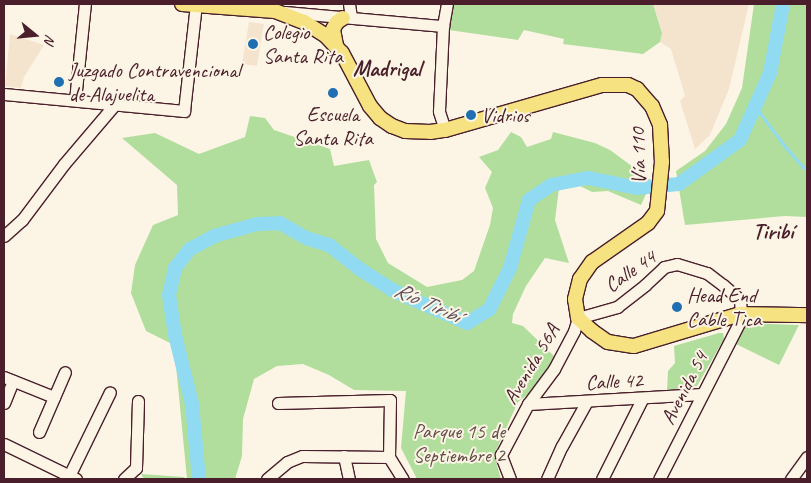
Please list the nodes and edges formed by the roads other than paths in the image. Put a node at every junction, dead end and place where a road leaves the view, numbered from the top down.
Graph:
1 (85, 4) edge
2 (191, 4) edge
3 (349, 4) edge
4 (448, 4) edge
5 (275, 11) junction
6 (347, 18) junction
7 (443, 26) junction
8 (336, 45) junction
9 (4, 94) edge
10 (75, 100) junction
11 (115, 104) junction
12 (445, 130) junction
13 (4, 236) edge
14 (740, 314) junction
15 (806, 316) edge
16 (578, 318) junction
17 (65, 372) dead end
18 (9, 379) edge
19 (110, 392) dead end
20 (702, 394) junction
21 (54, 397) junction
22 (642, 399) junction
23 (138, 401) dead end
24 (587, 402) junction
25 (4, 403) edge
26 (278, 403) dead end
27 (528, 404) junction
28 (39, 432) dead end
29 (4, 444) edge
30 (344, 456) junction
31 (389, 457) junction
32 (807, 457) edge
33 (72, 478) edge
34 (269, 478) edge
35 (124, 479) edge
36 (350, 479) edge
37 (404, 479) edge
38 (510, 479) edge
39 (547, 479) edge
40 (602, 479) edge
41 (658, 479) edge
42 (791, 479) edge

1 - 10 street
2 - 5 main road, Vía 110
2 - 11 street
3 - 6 street
4 - 7 street
5 - 6 street
5 - 8 main road, Vía 110
6 - 7 street
6 - 8 main road
7 - 12 street
8 - 12 main road, Vía 110
9 - 10 street
10 - 11 street
11 - 13 street
12 - 16 main road, Vía 110
14 - 15 main road
14 - 16 main road
14 - 16 street, Calle 44
14 - 20 street, Avenida 54
16 - 27 street, Avenida 56A
17 - 21 street
18 - 21 street
18 - 25 street
19 - 33 street
20 - 22 street, Calle 42
20 - 41 street, Avenida 54
21 - 28 street
22 - 24 street, Calle 42
22 - 40 street
23 - 35 street
24 - 27 street, Calle 42
24 - 39 street
26 - 31 street
27 - 38 street, Avenida 56A
29 - 33 street
30 - 31 street
30 - 34 street
30 - 36 street
31 - 37 street
32 - 42 street

